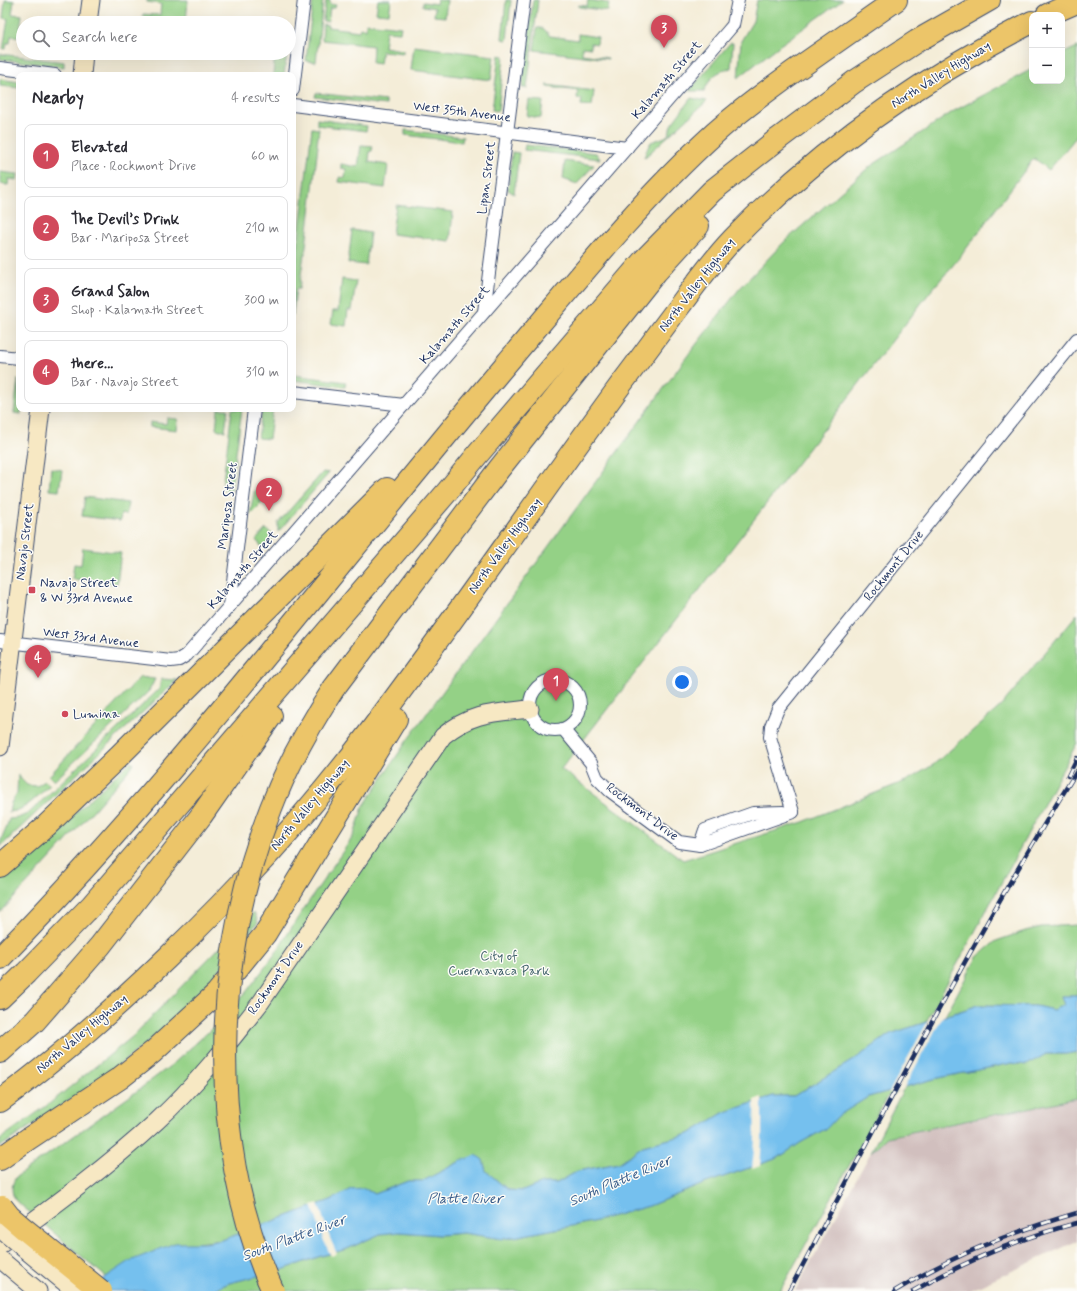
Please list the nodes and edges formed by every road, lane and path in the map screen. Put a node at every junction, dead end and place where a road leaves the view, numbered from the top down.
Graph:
1 (91, 0) edge
2 (304, 0) edge
3 (524, 0) edge
4 (738, 0) edge
5 (896, 0) edge
6 (989, 0) edge
7 (1077, 2) edge
8 (1054, 12) edge
9 (89, 16) edge
10 (1029, 24) edge
11 (83, 60) edge
12 (0, 68) edge
13 (31, 72) edge
14 (82, 72) edge
15 (295, 72) edge
16 (296, 105) edge
17 (507, 132) junction
18 (778, 139) junction
19 (627, 148) junction
20 (484, 312) junction
21 (1077, 339) edge
22 (0, 356) edge
23 (16, 358) edge
24 (296, 392) edge
25 (472, 404) junction
26 (404, 405) junction
27 (41, 412) edge
28 (254, 412) edge
29 (478, 583) junction
30 (230, 606) junction
31 (342, 615) junction
32 (6, 641) edge
33 (179, 660) joint
34 (530, 709) junction
35 (563, 729) junction
36 (0, 747) edge
37 (794, 812) junction
38 (723, 824) junction
39 (727, 836) junction
40 (700, 845) junction
41 (0, 866) edge
42 (0, 958) edge
43 (0, 998) edge
44 (0, 1052) edge
45 (0, 1101) edge
46 (28, 1139) junction
47 (0, 1159) edge
48 (0, 1172) edge
49 (1, 1205) edge
50 (0, 1229) edge
51 (0, 1245) edge
52 (0, 1259) edge
53 (38, 1291) edge
54 (75, 1291) edge
55 (101, 1291) edge
56 (273, 1291) edge

1 - 9 street
2 - 15 street
3 - 17 street, Lipan Street
4 - 19 street, Kalamath Street
5 - 25 highway
6 - 18 highway
7 - 8 highway
10 - 29 highway, North Valley Highway
11 - 14 street
12 - 13 street
16 - 17 street, West 35th Avenue
17 - 19 street, West 35th Avenue
17 - 20 street, Lipan Street
18 - 31 highway
18 - 56 highway, bridge
19 - 20 street, Kalamath Street
20 - 26 street, Kalamath Street
21 - 37 street, Rockmont Drive
22 - 23 street
24 - 26 street
25 - 41 highway
25 - 42 highway
26 - 30 street, Kalamath Street
27 - 32 street, Navajo Street
28 - 30 street, Mariposa Street
29 - 45 highway, North Valley Highway
29 - 46 highway
30 - 33 street, Kalamath Street
31 - 43 highway
31 - 44 highway
32 - 33 street, West 33rd Avenue
32 - 36 street, Navajo Street
34 - 35 street
34 - 35 street
34 - 51 street, Rockmont Drive
35 - 40 street, Rockmont Drive
37 - 38 street
37 - 39 street, Rockmont Drive
38 - 39 street
38 - 40 street
39 - 40 street, Rockmont Drive
46 - 47 highway
46 - 48 highway
49 - 55 highway, bridge
50 - 54 street, bridge
52 - 53 street

